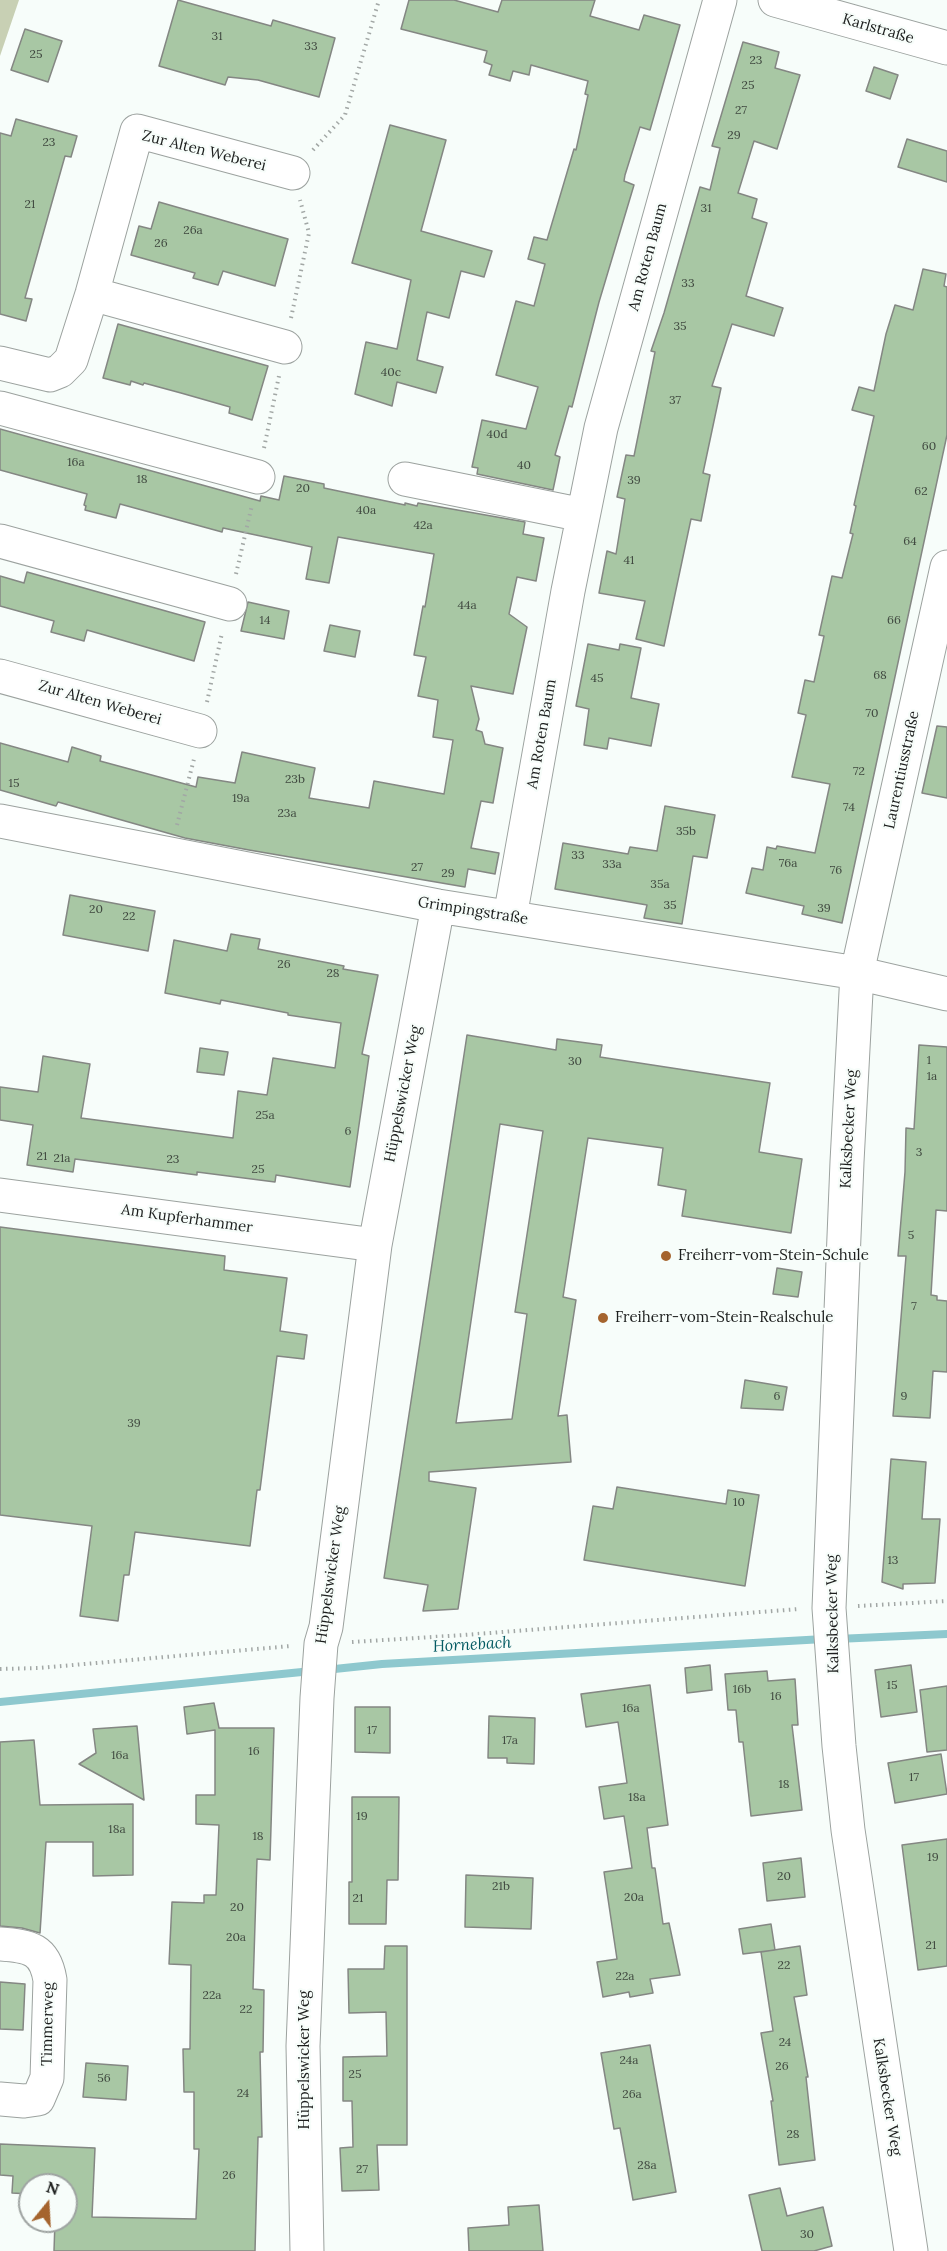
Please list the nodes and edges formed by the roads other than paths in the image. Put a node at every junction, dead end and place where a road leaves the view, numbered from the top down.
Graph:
1 (720, 0) edge
2 (775, 0) edge
3 (947, 48) edge
4 (293, 173) road end
5 (92, 294) junction
6 (285, 347) road end
7 (0, 363) edge
8 (0, 408) edge
9 (258, 477) road end
10 (405, 479) dead end
11 (583, 515) junction
12 (0, 541) edge
13 (947, 567) edge
14 (231, 604) road end
15 (0, 675) edge
16 (200, 731) road end
17 (0, 821) edge
18 (438, 906) junction
19 (510, 917) junction
20 (857, 973) junction
21 (947, 993) edge
22 (0, 1195) edge
23 (375, 1245) junction
24 (0, 1944) edge
25 (0, 2099) edge
26 (307, 2251) edge
27 (911, 2251) edge

1 - 11 street, Am Roten Baum
2 - 3 street, Karlstraße
4 - 5 street, Zur Alten Weberei
5 - 6 street
5 - 7 street, Zur Alten Weberei
8 - 9 street
10 - 11 street
11 - 19 street, Am Roten Baum
12 - 14 street
13 - 20 street, Laurentiusstraße
15 - 16 street, Zur Alten Weberei
17 - 18 street, Grimpingstraße
18 - 19 street, Grimpingstraße
18 - 23 street, Hüppelswicker Weg
19 - 20 street, Grimpingstraße
20 - 21 street, Grimpingstraße
20 - 27 street, Kalksbecker Weg
22 - 23 street, Am Kupferhammer
23 - 26 street, Hüppelswicker Weg
24 - 25 street, Timmerweg

